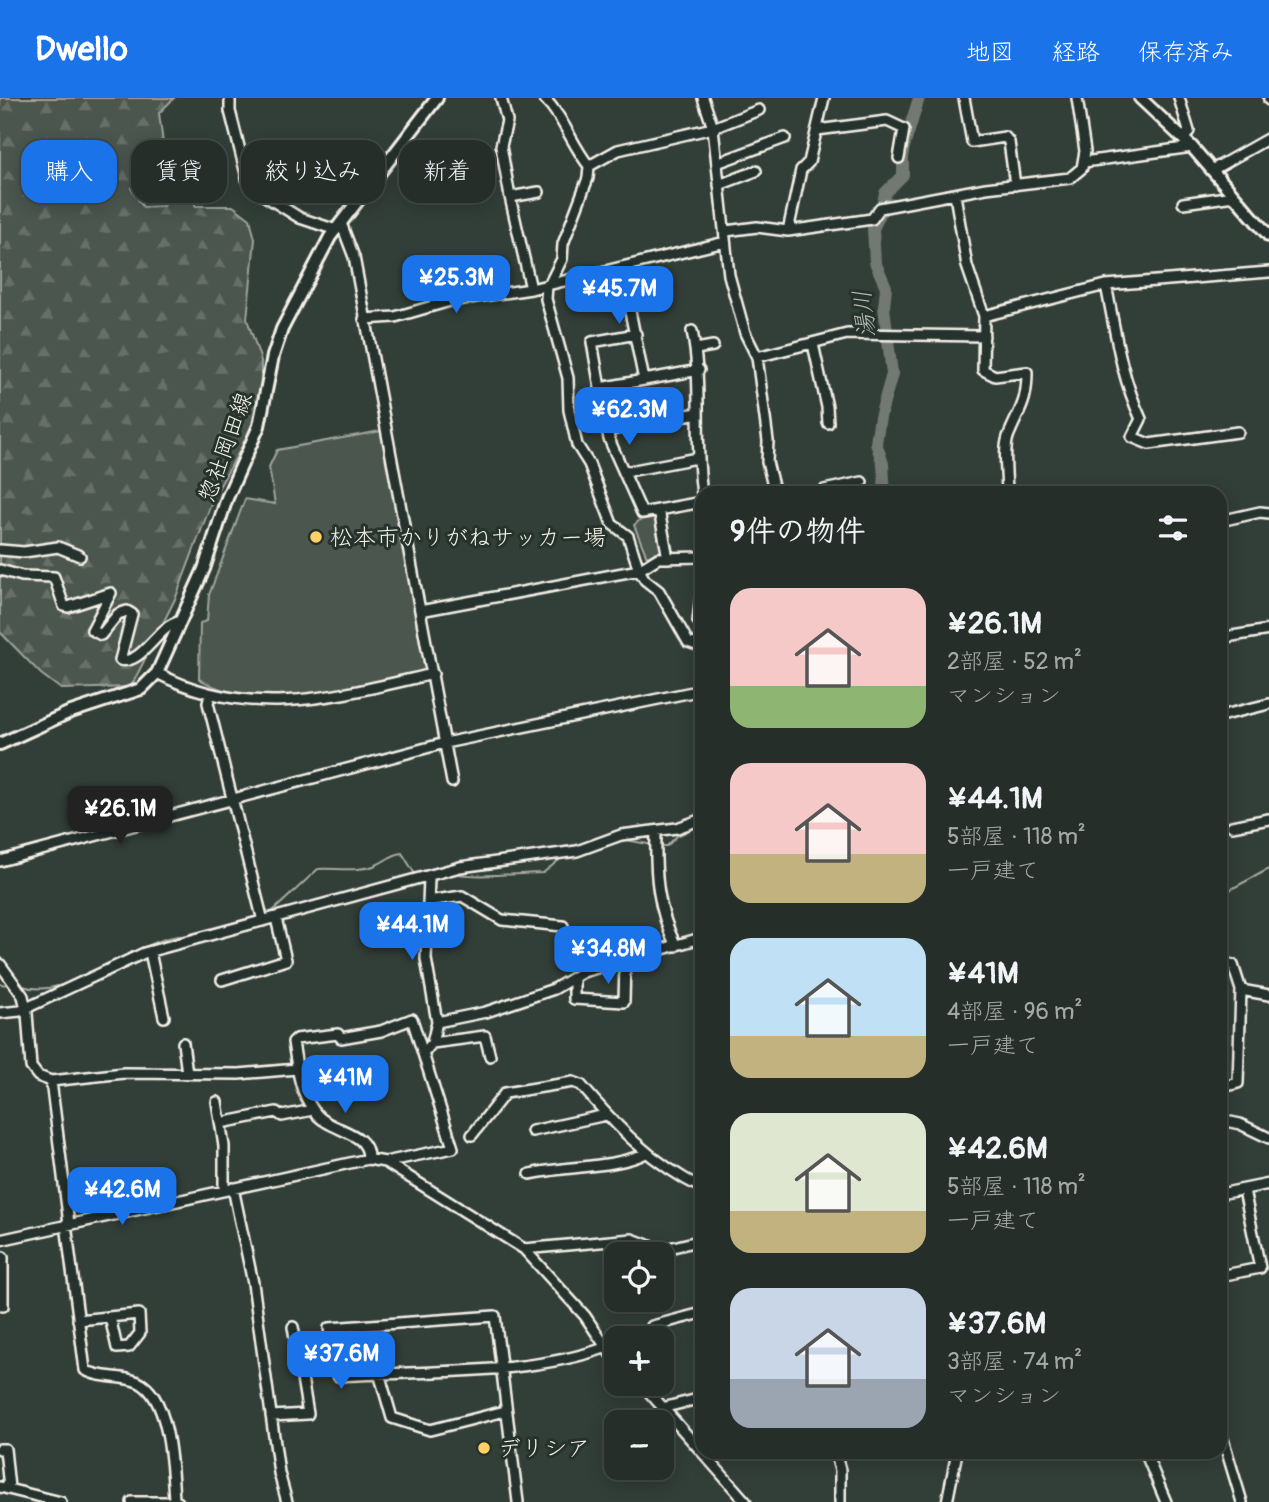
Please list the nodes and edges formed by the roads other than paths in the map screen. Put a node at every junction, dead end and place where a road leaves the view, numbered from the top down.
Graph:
1 (230, 98) edge
2 (437, 98) edge
3 (502, 98) edge
4 (544, 98) edge
5 (703, 98) edge
6 (824, 98) edge
7 (964, 98) edge
8 (1077, 98) edge
9 (1140, 98) edge
10 (1179, 98) edge
11 (759, 110) dead end
12 (713, 128) junction
13 (817, 130) junction
14 (785, 138) dead end
15 (1269, 138) edge
16 (1188, 143) junction
17 (899, 158) dead end
18 (1083, 162) junction
19 (717, 163) junction
20 (591, 166) junction
21 (1212, 170) junction
22 (756, 171) dead end
23 (719, 185) junction
24 (1015, 185) junction
25 (539, 192) dead end
26 (955, 195) junction
27 (1234, 196) junction
28 (510, 197) junction
29 (1183, 203) dead end
30 (338, 226) junction
31 (788, 231) junction
32 (1269, 236) edge
33 (725, 237) junction
34 (621, 267) junction
35 (1269, 272) edge
36 (1106, 285) junction
37 (548, 286) junction
38 (531, 289) junction
39 (984, 316) junction
40 (364, 319) junction
41 (692, 331) dead end
42 (636, 334) junction
43 (984, 336) junction
44 (813, 344) junction
45 (713, 346) dead end
46 (696, 349) junction
47 (757, 357) junction
48 (699, 370) junction
49 (644, 380) junction
50 (600, 388) junction
51 (697, 414) junction
52 (828, 423) dead end
53 (607, 431) junction
54 (1238, 432) dead end
55 (697, 458) junction
56 (624, 472) junction
57 (862, 482) dead end
58 (701, 486) edge
59 (773, 486) edge
60 (843, 486) edge
61 (1007, 486) edge
62 (695, 503) edge
63 (659, 510) junction
64 (1269, 513) edge
65 (1227, 519) edge
66 (0, 550) edge
67 (80, 556) dead end
68 (695, 557) edge
69 (668, 558) junction
70 (642, 567) junction
71 (0, 570) edge
72 (420, 611) junction
73 (179, 621) junction
74 (1269, 630) edge
75 (1227, 637) edge
76 (695, 645) edge
77 (157, 673) junction
78 (433, 674) junction
79 (695, 691) edge
80 (210, 695) junction
81 (1269, 704) edge
82 (1227, 714) edge
83 (445, 743) junction
84 (0, 744) edge
85 (452, 782) dead end
86 (232, 800) junction
87 (1269, 819) edge
88 (695, 822) edge
89 (1232, 826) dead end
90 (656, 832) junction
91 (0, 861) edge
92 (429, 878) junction
93 (428, 901) junction
94 (276, 918) junction
95 (263, 921) junction
96 (563, 926) dead end
97 (694, 940) dead end
98 (676, 946) junction
99 (150, 952) junction
100 (625, 962) junction
101 (0, 964) edge
102 (1227, 964) edge
103 (574, 977) junction
104 (222, 980) dead end
105 (1241, 990) junction
106 (1269, 995) edge
107 (26, 1008) junction
108 (0, 1013) edge
109 (164, 1017) dead end
110 (467, 1018) junction
111 (437, 1023) junction
112 (470, 1037) junction
113 (184, 1043) dead end
114 (432, 1043) junction
115 (424, 1053) junction
116 (490, 1056) dead end
117 (297, 1069) junction
118 (187, 1073) junction
119 (51, 1081) junction
120 (1227, 1086) edge
121 (217, 1102) dead end
122 (313, 1110) junction
123 (606, 1115) junction
124 (1227, 1121) edge
125 (221, 1123) junction
126 (531, 1131) dead end
127 (471, 1135) dead end
128 (1269, 1138) edge
129 (646, 1153) junction
130 (368, 1159) junction
131 (385, 1163) junction
132 (530, 1174) dead end
133 (695, 1184) edge
134 (1269, 1184) edge
135 (229, 1189) junction
136 (1244, 1190) junction
137 (1227, 1193) edge
138 (67, 1224) junction
139 (0, 1240) edge
140 (695, 1242) edge
141 (524, 1249) junction
142 (0, 1257) edge
143 (1227, 1275) edge
144 (4, 1307) dead end
145 (695, 1316) edge
146 (110, 1317) dead end
147 (78, 1320) junction
148 (653, 1326) edge
149 (293, 1327) dead end
150 (604, 1343) edge
151 (604, 1348) edge
152 (335, 1359) junction
153 (300, 1366) junction
154 (499, 1366) junction
155 (379, 1373) junction
156 (652, 1396) edge
157 (695, 1400) edge
158 (662, 1408) junction
159 (505, 1411) junction
160 (271, 1416) junction
161 (695, 1444) edge
162 (0, 1449) edge
163 (1227, 1452) edge
164 (708, 1459) edge
165 (837, 1459) edge
166 (956, 1459) edge
167 (1148, 1459) edge
168 (4, 1488) edge
169 (177, 1501) edge
170 (61, 1502) edge
171 (132, 1502) edge
172 (287, 1502) edge
173 (518, 1502) edge
174 (746, 1502) edge
175 (840, 1502) edge
176 (947, 1502) edge
177 (1166, 1502) edge
178 (1242, 1502) edge

1 - 30 street
2 - 30 main road, 惣社岡田線
3 - 28 street
4 - 20 street
5 - 12 street
6 - 13 street
7 - 24 street
8 - 18 street
9 - 16 main road
10 - 16 street
11 - 12 street
12 - 19 street
12 - 20 street
13 - 17 street
13 - 31 street
14 - 19 street
15 - 21 street
16 - 18 street
16 - 21 main road
18 - 24 street
19 - 23 street
20 - 37 street
21 - 27 main road
22 - 23 street
23 - 33 street
24 - 26 street
25 - 28 street
26 - 31 street
26 - 39 street
27 - 29 street
27 - 32 main road
28 - 38 street
30 - 40 street
30 - 73 main road, 惣社岡田線
31 - 33 street
33 - 34 street
33 - 47 street
34 - 37 street
34 - 42 street
35 - 36 street
36 - 39 street
36 - 54 street
37 - 38 street
37 - 70 street
38 - 40 street
39 - 43 street
40 - 72 street
41 - 46 street
42 - 49 street
42 - 50 street
43 - 44 street
43 - 61 street
44 - 47 street
44 - 52 street
45 - 46 street
46 - 48 street
47 - 59 street
48 - 49 street
48 - 51 street
49 - 50 street
50 - 53 street
51 - 53 street
51 - 55 street
53 - 56 street
55 - 56 street
55 - 58 street
56 - 63 street
57 - 60 street
62 - 63 street
63 - 69 street
64 - 65 street
66 - 67 street
68 - 69 street
69 - 70 street
70 - 72 street
70 - 76 street
71 - 73 street
72 - 78 street
73 - 77 main road, 惣社岡田線
74 - 75 street
77 - 80 street
77 - 84 main road
78 - 80 street
78 - 83 street
79 - 83 street
80 - 86 street
81 - 82 street
83 - 85 street
83 - 86 street
86 - 91 street
86 - 95 street
87 - 89 street
88 - 90 street
90 - 92 street
90 - 98 street
92 - 93 street
92 - 94 street
93 - 96 street
93 - 111 street
94 - 95 street
94 - 104 street
95 - 99 street
97 - 98 street
98 - 100 street
99 - 107 street
99 - 109 street
100 - 103 street
100 - 103 street
101 - 107 street
102 - 105 street
103 - 110 street
105 - 106 street
105 - 120 street
107 - 108 street
107 - 119 street
110 - 111 street
110 - 112 street
111 - 114 street
112 - 114 street
112 - 116 street
113 - 118 street
114 - 115 street
115 - 117 street
115 - 131 street
117 - 118 street
117 - 122 street
118 - 119 street
119 - 138 street
121 - 125 street
122 - 125 street
122 - 130 street
123 - 126 street
123 - 127 street
123 - 129 street
124 - 128 street
125 - 135 street
129 - 132 street
129 - 133 street
130 - 131 street
130 - 135 street
131 - 141 street
134 - 136 street
135 - 138 street
135 - 160 street
136 - 137 street
136 - 143 street
138 - 139 street
138 - 147 street
140 - 141 street
141 - 150 street
142 - 144 street
145 - 148 street
146 - 147 street
147 - 169 street
149 - 153 street
151 - 154 street
152 - 153 street
152 - 154 street
152 - 155 street
153 - 160 street
154 - 155 street
154 - 159 street
155 - 159 street
156 - 158 street
157 - 158 street
158 - 161 street
159 - 173 street
160 - 172 street
162 - 168 street
163 - 178 street
164 - 174 street
165 - 175 street
166 - 176 street
167 - 177 street
168 - 170 street
169 - 171 street

